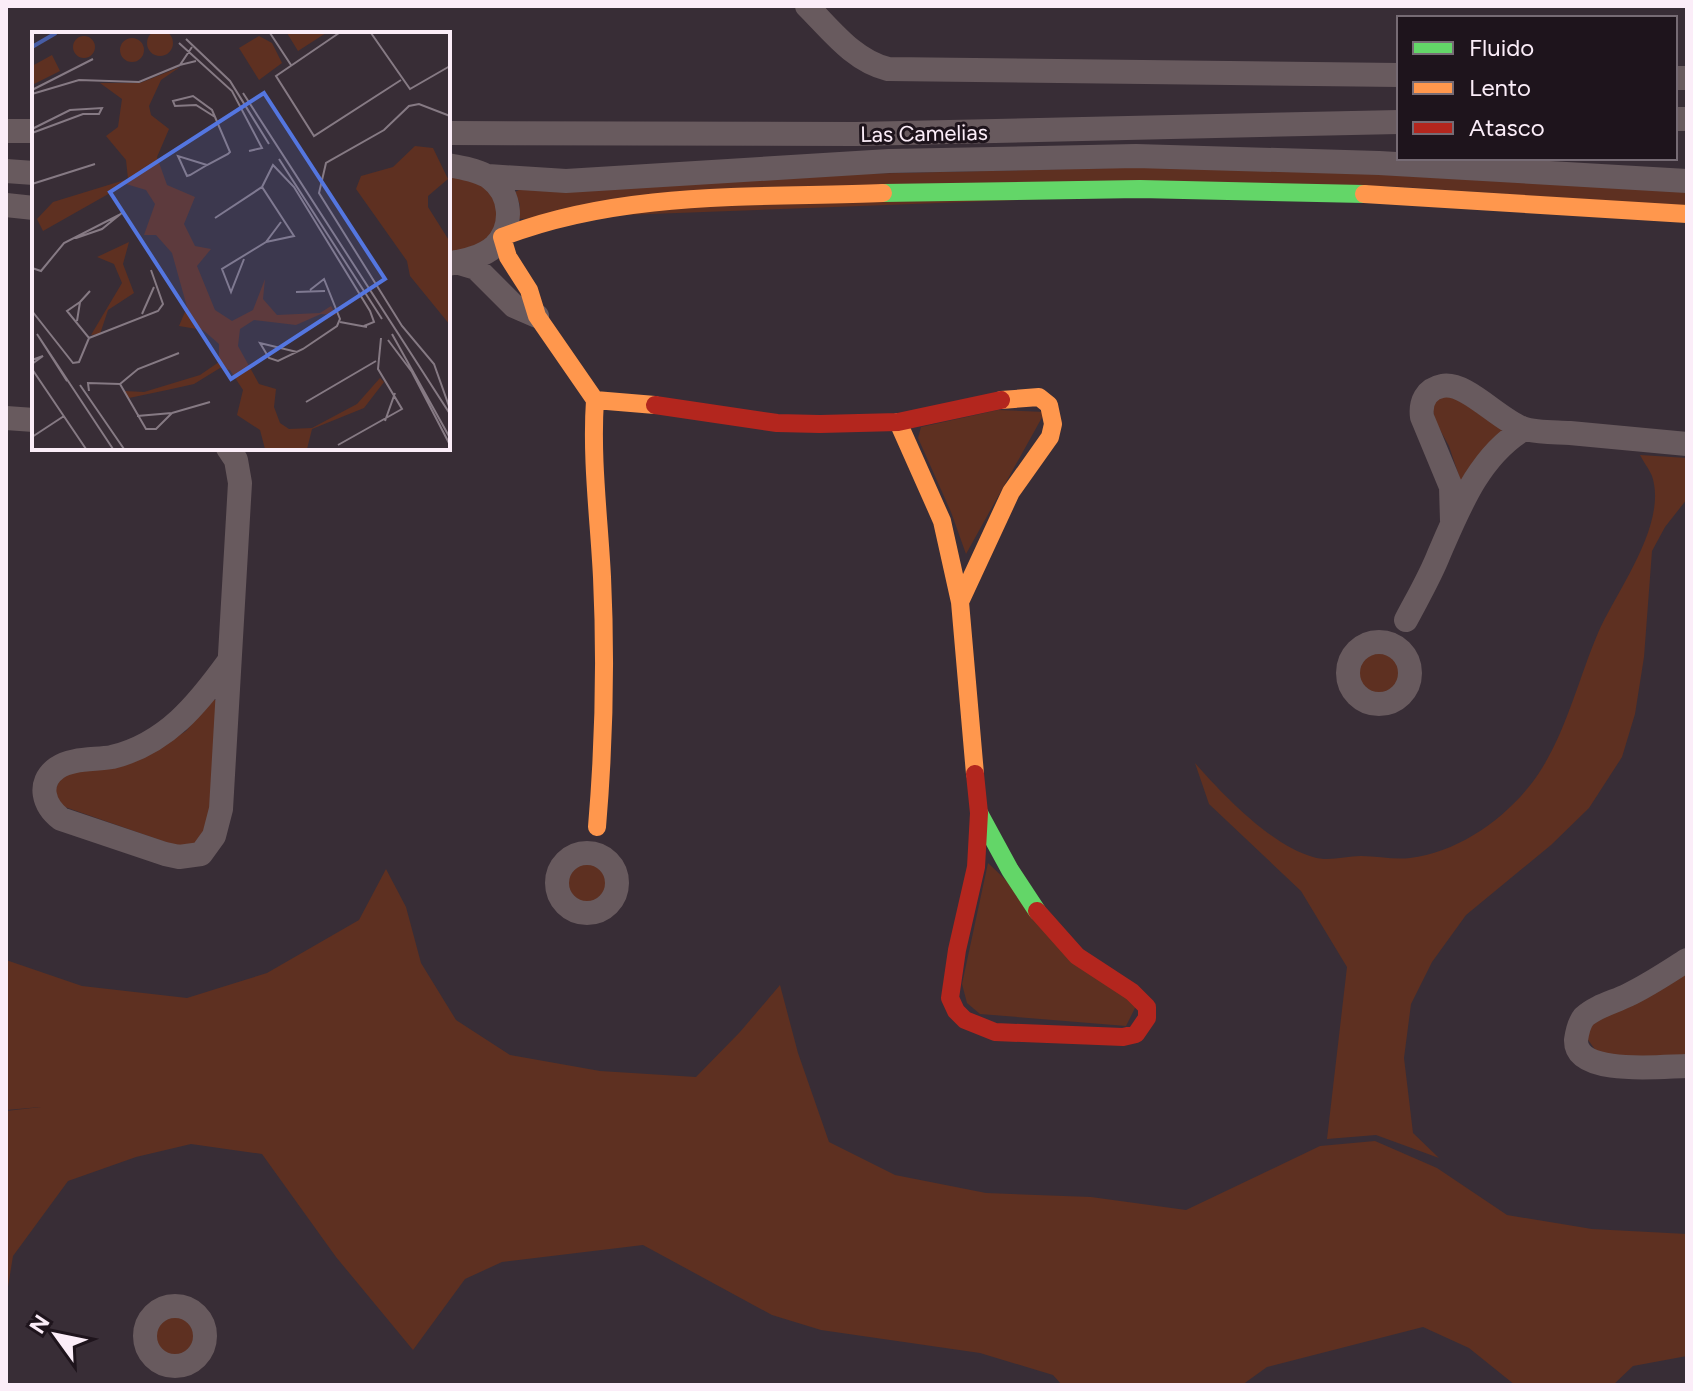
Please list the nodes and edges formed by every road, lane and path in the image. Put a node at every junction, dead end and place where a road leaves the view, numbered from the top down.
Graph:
1 (807, 6) edge
2 (1397, 75) edge
3 (1397, 122) edge
4 (6, 131) edge
5 (32, 131) edge
6 (450, 133) edge
7 (450, 166) edge
8 (6, 171) edge
9 (32, 173) edge
10 (488, 176) junction
11 (1687, 181) edge
12 (6, 205) edge
13 (32, 208) edge
14 (1687, 214) edge
15 (502, 237) junction
16 (452, 263) edge
17 (537, 316) junction
18 (595, 400) junction
19 (6, 418) edge
20 (32, 420) edge
21 (898, 422) junction
22 (1524, 429) junction
23 (1687, 444) edge
24 (229, 450) edge
25 (1452, 521) junction
26 (960, 602) junction
27 (1406, 620) junction
28 (1377, 642) junction
29 (1406, 657) junction
30 (229, 661) junction
31 (979, 813) junction
32 (597, 827) junction
33 (576, 855) junction
34 (608, 861) junction
35 (1687, 960) edge
36 (1687, 1066) edge
37 (194, 1359) junction
38 (163, 1364) junction
39 (182, 1385) edge

1 - 2 street
3 - 6 street, Las Camelias
4 - 5 street
7 - 10 street
8 - 9 street
10 - 11 street
10 - 15 street
12 - 13 street
14 - 15 street
15 - 16 street
15 - 17 street
16 - 17 street
17 - 18 street
18 - 21 street
18 - 32 street
19 - 20 street
21 - 26 street
21 - 26 street
22 - 23 street
22 - 25 street
22 - 25 street
24 - 30 street
25 - 27 street
26 - 31 street
27 - 28 street
27 - 29 street
28 - 29 street
28 - 29 street
30 - 30 street
31 - 31 street
32 - 33 street
32 - 34 street
33 - 34 street
33 - 34 street
35 - 36 street
37 - 38 street
37 - 38 street
37 - 39 street
38 - 39 street

